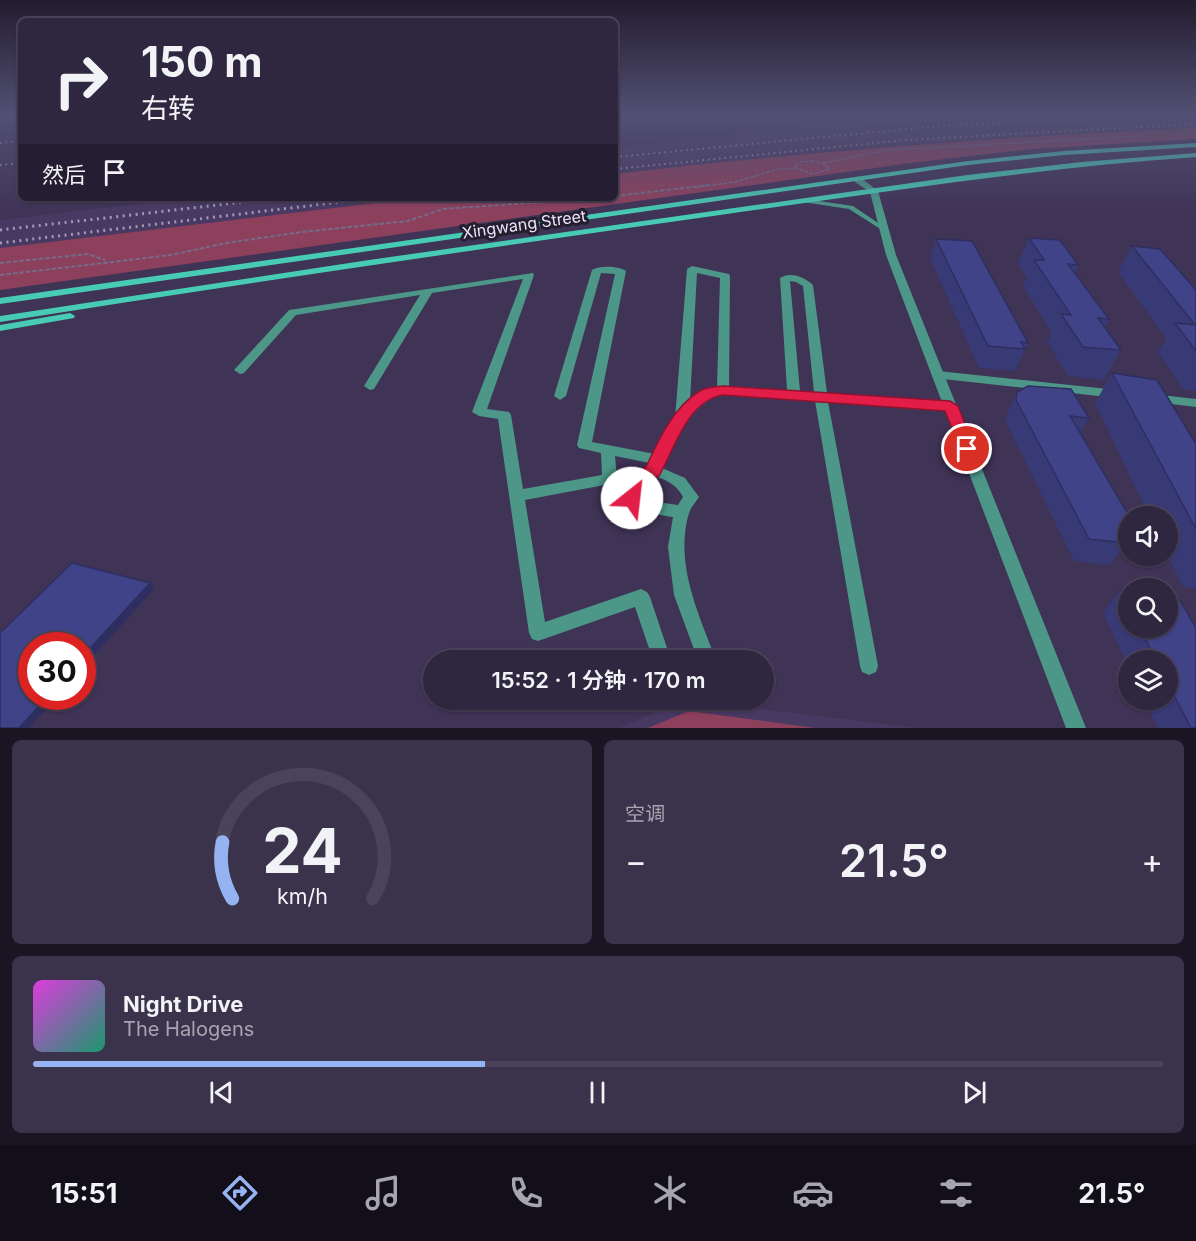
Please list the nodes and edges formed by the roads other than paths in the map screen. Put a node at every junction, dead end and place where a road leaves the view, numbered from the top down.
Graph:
1 (1147, 148) edge
2 (1196, 155) edge
3 (858, 180) junction
4 (874, 191) junction
5 (799, 201) junction
6 (884, 229) junction
7 (428, 291) junction
8 (170, 292) junction
9 (0, 301) edge
10 (0, 319) edge
11 (0, 328) edge
12 (240, 370) dead end
13 (938, 375) junction
14 (370, 386) dead end
15 (723, 390) junction
16 (794, 395) junction
17 (560, 396) dead end
18 (821, 397) junction
19 (1196, 403) edge
20 (950, 406) junction
21 (682, 419) junction
22 (608, 450) junction
23 (656, 466) junction
24 (517, 496) junction
25 (682, 511) junction
26 (660, 650) edge
27 (703, 650) edge
28 (869, 666) dead end
29 (1076, 728) edge

1 - 3 main road, Xingwang Street
2 - 4 main road, Xingwang Street
3 - 4 street
3 - 9 main road, Xingwang Street
4 - 5 main road, Xingwang Street
4 - 6 street
5 - 6 lane
5 - 8 main road, Xingwang Street
6 - 13 street
7 - 12 street
7 - 14 street
7 - 24 street
8 - 10 main road, Xingwang Street
8 - 11 main road
13 - 19 street
13 - 20 street
15 - 16 street
15 - 21 street
15 - 21 street
16 - 18 street
16 - 18 street
17 - 22 street
18 - 20 street
18 - 28 street
20 - 29 street
21 - 23 street
22 - 23 street
22 - 24 street
23 - 25 street
23 - 25 street
24 - 26 street
25 - 27 street

